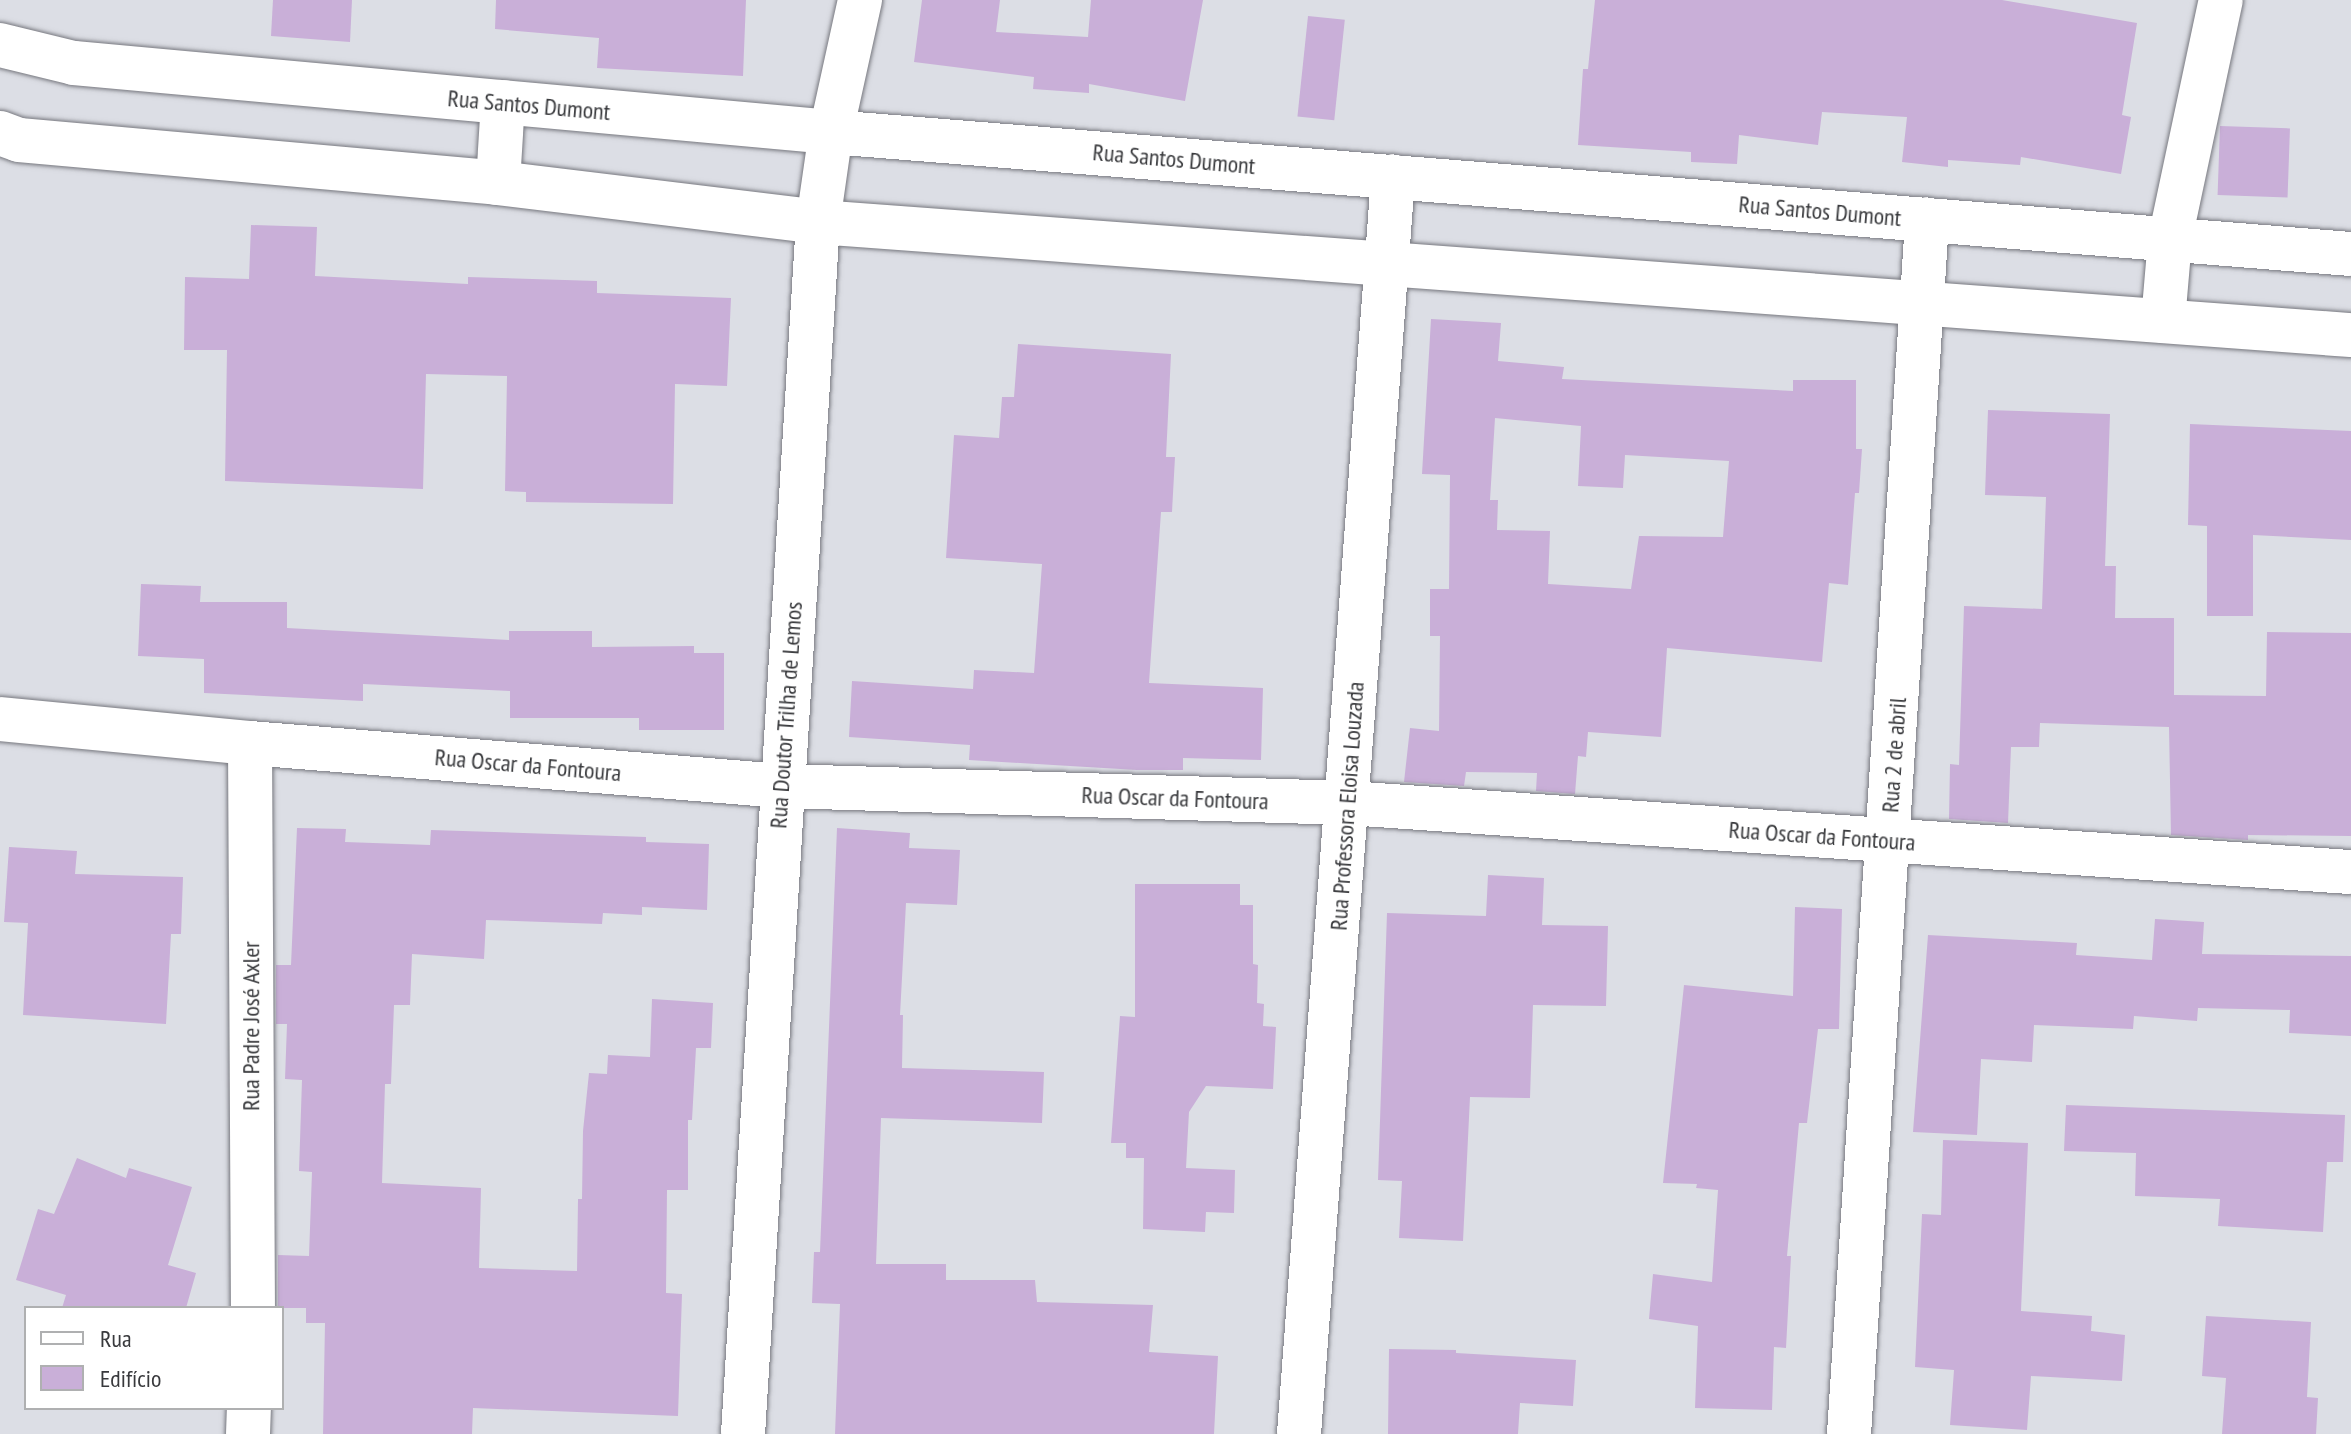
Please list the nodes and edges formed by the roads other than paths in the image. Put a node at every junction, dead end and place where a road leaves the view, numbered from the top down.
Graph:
1 (860, 0) edge
2 (2221, 0) edge
3 (0, 45) edge
4 (503, 102) junction
5 (831, 132) junction
6 (0, 133) edge
7 (1393, 177) junction
8 (498, 183) junction
9 (1927, 220) junction
10 (818, 222) junction
11 (2170, 239) junction
12 (2351, 254) edge
13 (1387, 264) junction
14 (1922, 303) junction
15 (2163, 321) junction
16 (2351, 335) edge
17 (0, 719) edge
18 (250, 743) junction
19 (782, 786) junction
20 (1348, 803) junction
21 (1888, 841) junction
22 (2351, 872) edge
23 (253, 1306) edge
24 (249, 1410) edge
25 (248, 1434) edge
26 (743, 1434) edge
27 (1299, 1434) edge
28 (1849, 1434) edge

1 - 5 street, Rua Doutor Trilha de Lemos
2 - 11 street
3 - 4 street, Rua Santos Dumont
4 - 5 street, Rua Santos Dumont
4 - 8 street
5 - 7 street, Rua Santos Dumont
5 - 10 street, Rua Doutor Trilha de Lemos
6 - 8 street
7 - 9 street, Rua Santos Dumont
7 - 13 street, Rua Professora Eloisa Louzada
8 - 10 street
9 - 11 street, Rua Santos Dumont
9 - 14 street, Rua 2 de abril
10 - 13 street
10 - 19 street, Rua Doutor Trilha de Lemos
11 - 12 street, Rua Santos Dumont
11 - 15 street
13 - 14 street
13 - 20 street, Rua Professora Eloisa Louzada
14 - 15 street
14 - 21 street, Rua 2 de abril
15 - 16 street
17 - 18 street, Rua Oscar da Fontoura
18 - 19 street, Rua Oscar da Fontoura
18 - 23 street, Rua Padre José Axler
19 - 20 street, Rua Oscar da Fontoura
19 - 26 street, Rua Doutor Trilha de Lemos
20 - 21 street, Rua Oscar da Fontoura
20 - 27 street, Rua Professora Eloisa Louzada
21 - 22 street, Rua Oscar da Fontoura
21 - 28 street, Rua 2 de abril
24 - 25 street

